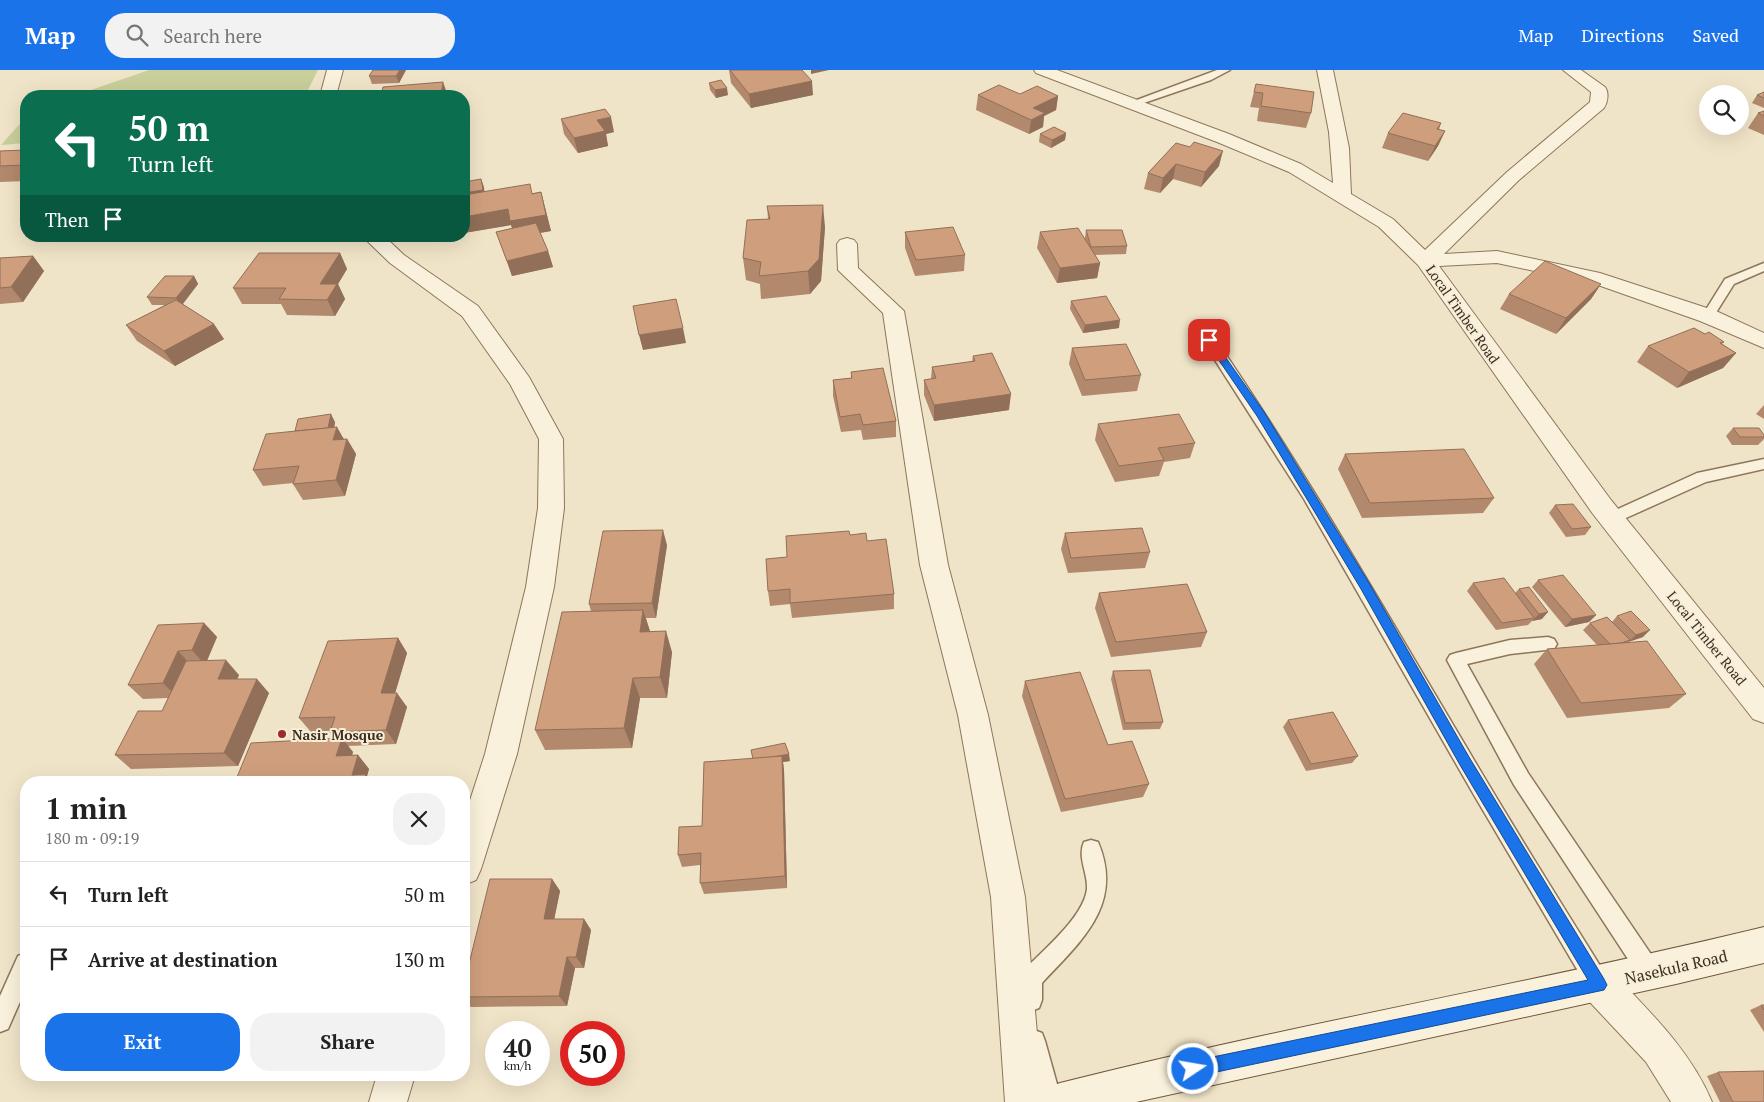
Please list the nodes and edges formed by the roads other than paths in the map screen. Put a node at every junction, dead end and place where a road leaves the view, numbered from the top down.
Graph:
1 (335, 70) edge
2 (1042, 70) edge
3 (1225, 70) edge
4 (1325, 70) edge
5 (1571, 70) edge
6 (330, 90) edge
7 (1131, 104) junction
8 (1342, 195) junction
9 (379, 242) edge
10 (847, 244) dead end
11 (1425, 261) junction
12 (1764, 266) edge
13 (1708, 316) junction
14 (1209, 340) dead end
15 (1764, 341) edge
16 (1764, 464) edge
17 (1612, 518) junction
18 (1548, 644) dead end
19 (1764, 710) edge
20 (1091, 849) dead end
21 (470, 850) edge
22 (1764, 946) edge
23 (1652, 974) junction
24 (20, 977) edge
25 (1599, 985) junction
26 (0, 1021) edge
27 (394, 1081) edge
28 (388, 1102) edge
29 (1024, 1102) edge
30 (1050, 1102) edge
31 (1060, 1102) edge
32 (1693, 1102) edge

1 - 6 street
2 - 7 street, Local Timber Road
3 - 7 lane
4 - 8 street
5 - 11 street
7 - 8 street, Local Timber Road
8 - 11 street, Local Timber Road
9 - 21 street
10 - 29 street
11 - 13 street
11 - 17 street, Local Timber Road
12 - 13 lane
13 - 15 street
14 - 25 lane
16 - 17 lane
17 - 19 street, Local Timber Road
18 - 23 lane
20 - 30 lane
22 - 23 street, Nasekula Road
23 - 25 street, Nasekula Road
24 - 26 lane
25 - 31 street, Nasekula Road
25 - 32 street
27 - 28 street

